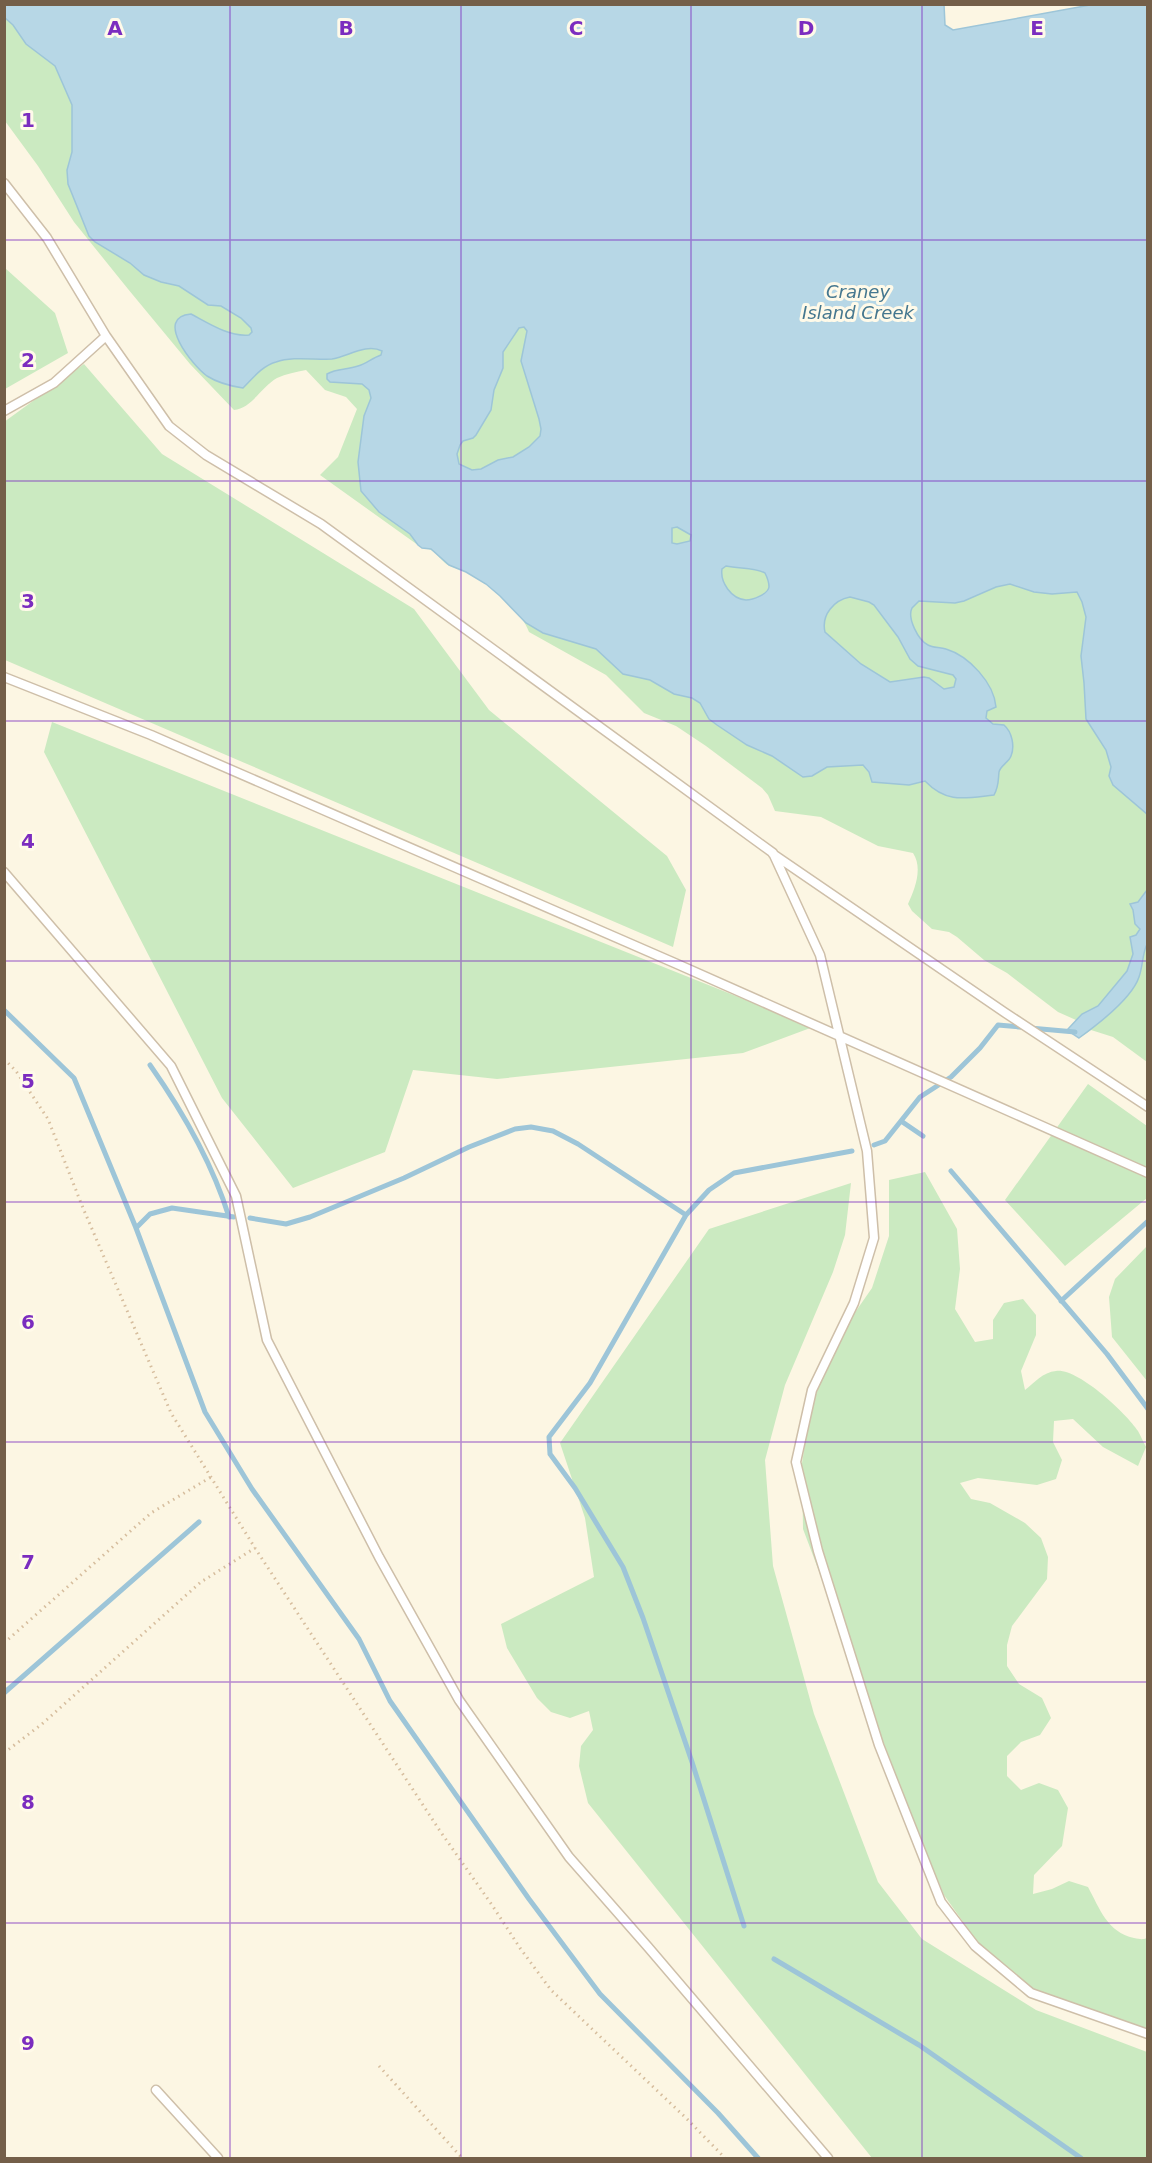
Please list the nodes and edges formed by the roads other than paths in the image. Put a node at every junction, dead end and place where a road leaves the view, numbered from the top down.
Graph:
1 (4, 183) edge
2 (106, 336) junction
3 (4, 411) edge
4 (4, 677) edge
5 (773, 853) junction
6 (4, 872) edge
7 (840, 1036) junction
8 (1148, 1107) edge
9 (1148, 1173) edge
10 (1148, 2034) edge
11 (156, 2090) dead end
12 (218, 2158) edge
13 (828, 2158) edge

1 - 2 lane
2 - 3 lane
2 - 5 lane
4 - 7 lane
5 - 7 lane
5 - 8 lane
6 - 13 lane
7 - 9 lane
7 - 10 lane
11 - 12 lane

